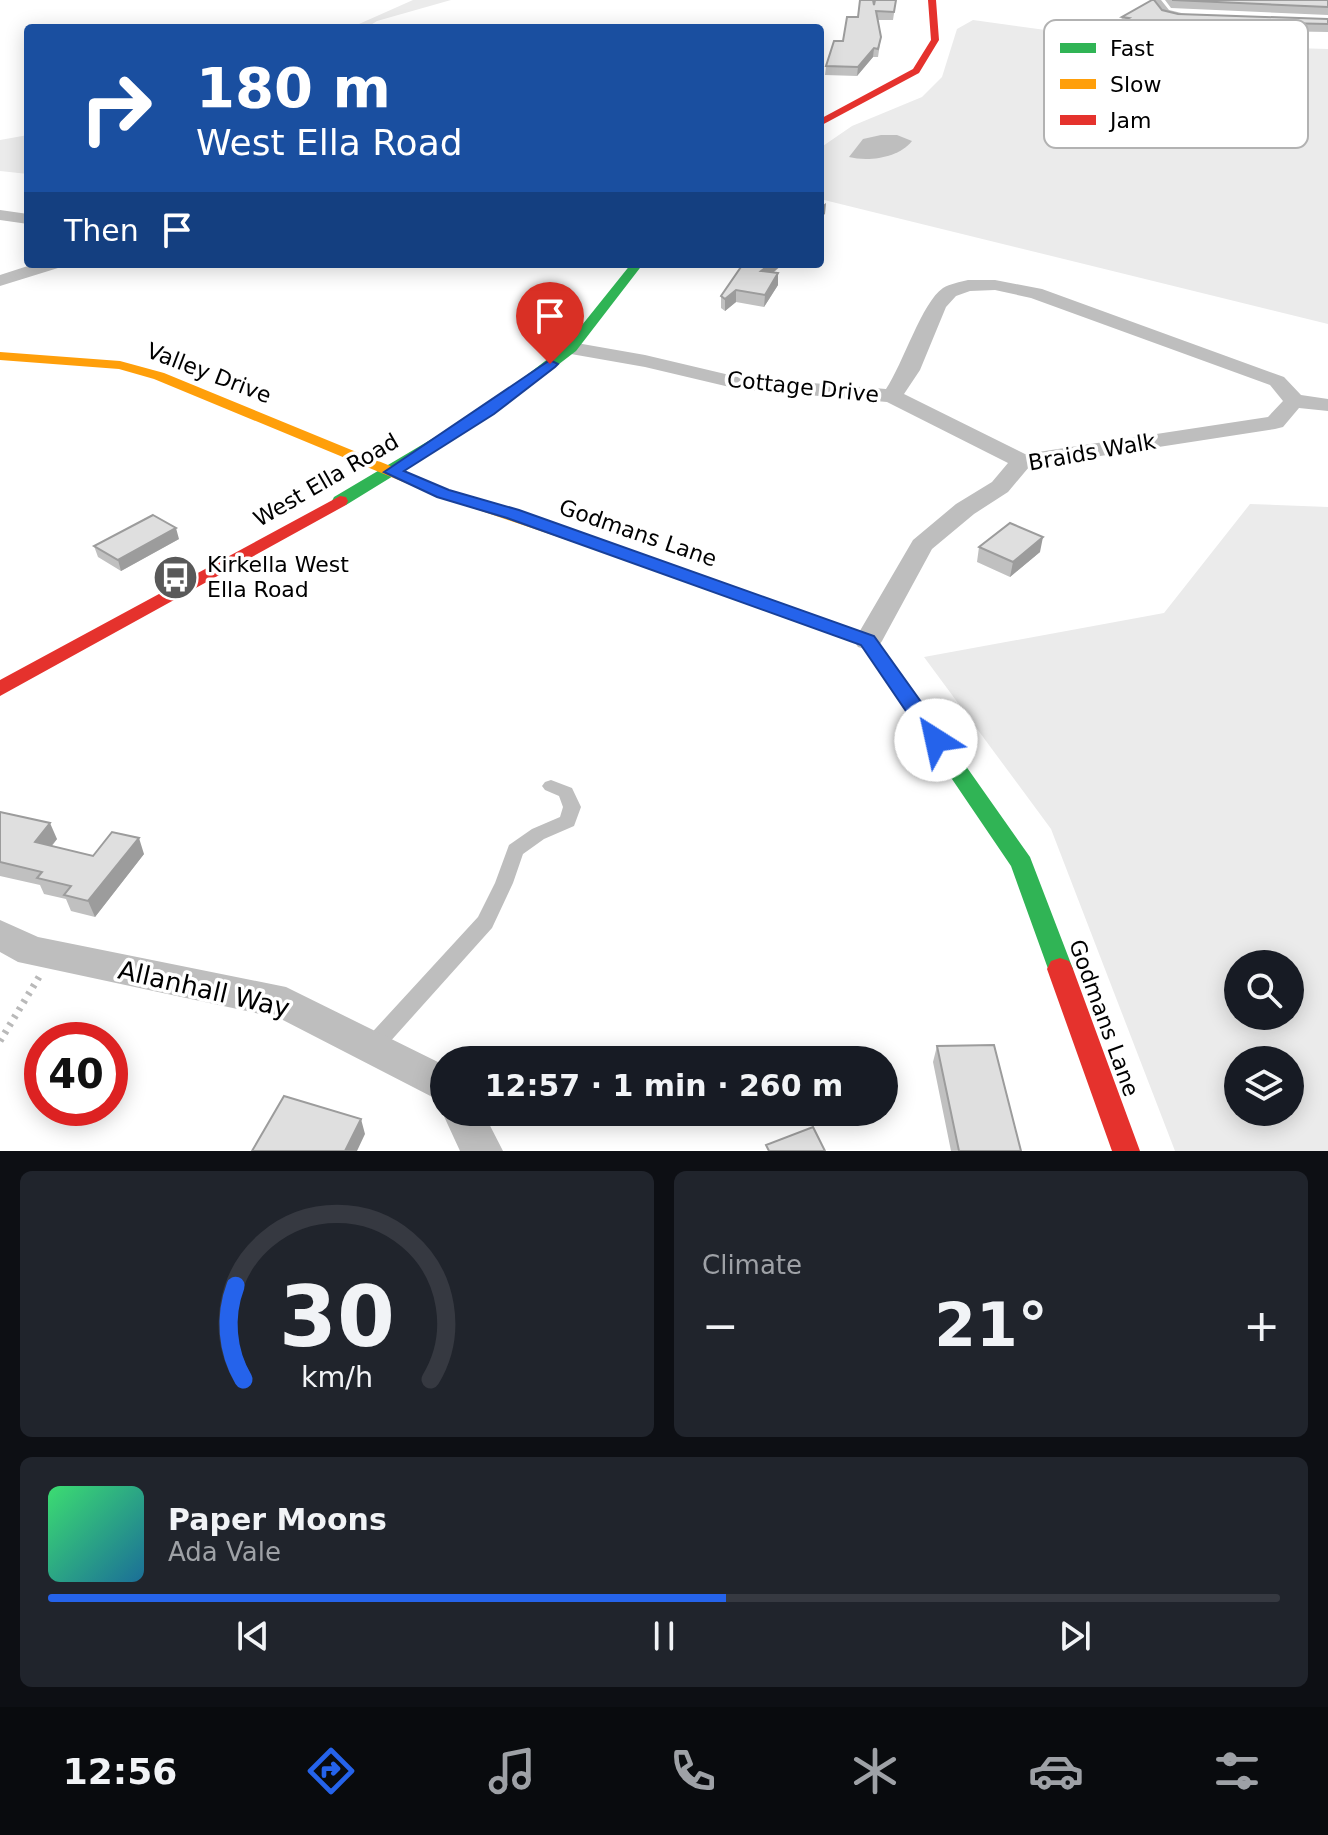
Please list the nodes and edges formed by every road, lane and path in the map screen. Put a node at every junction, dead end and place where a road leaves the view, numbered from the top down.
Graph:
1 (932, 0) edge
2 (1156, 0) edge
3 (1211, 19) edge
4 (824, 121) edge
5 (0, 215) edge
6 (24, 218) edge
7 (40, 268) edge
8 (634, 268) edge
9 (0, 281) edge
10 (571, 348) junction
11 (0, 356) edge
12 (892, 396) junction
13 (1294, 401) junction
14 (1328, 405) edge
15 (1022, 461) junction
16 (392, 472) junction
17 (868, 641) junction
18 (0, 689) edge
19 (551, 786) dead end
20 (0, 935) edge
21 (52, 955) junction
22 (0, 1041) edge
23 (372, 1047) junction
24 (430, 1078) edge
25 (469, 1126) edge
26 (482, 1151) edge
27 (1126, 1151) edge

1 - 4 street
2 - 3 street
5 - 6 street
7 - 9 street
8 - 10 street, West Ella Road
10 - 12 street, Cottage Drive
10 - 16 street, West Ella Road
11 - 16 street, Valley Drive
12 - 13 street
12 - 15 street, Cottage Drive
13 - 14 street
13 - 15 street, Braids Walk
15 - 17 street, Braids Walk
16 - 17 street, Godmans Lane
16 - 18 street, West Ella Road
17 - 27 street, Godmans Lane
19 - 23 lane
20 - 21 street, Allanhall Way
21 - 22 path
21 - 23 street, Allanhall Way
23 - 24 street, Allanhall Way
25 - 26 street

